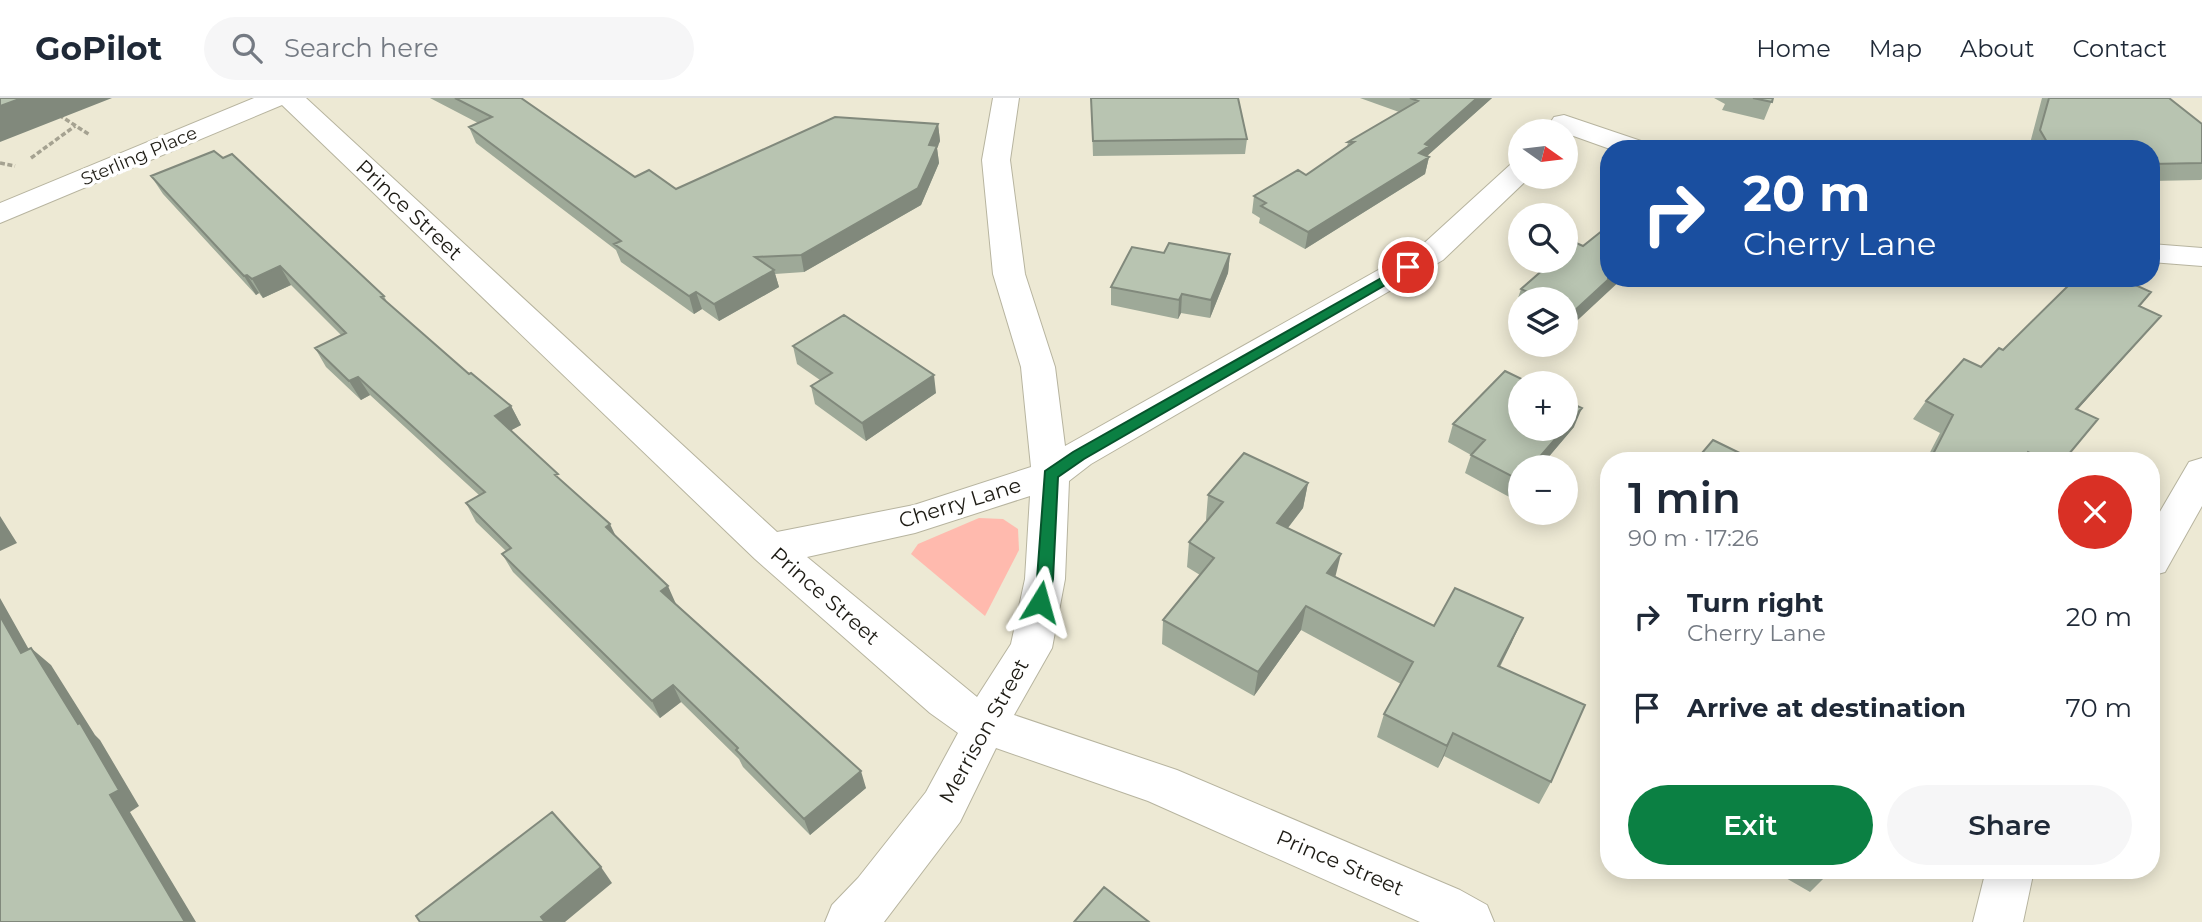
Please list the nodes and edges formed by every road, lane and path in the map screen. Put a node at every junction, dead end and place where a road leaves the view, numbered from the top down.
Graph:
1 (277, 98) edge
2 (290, 98) edge
3 (1006, 98) edge
4 (1583, 98) edge
5 (1566, 119) edge
6 (75, 126) dead end
7 (1578, 132) edge
8 (1606, 140) edge
9 (30, 158) dead end
10 (1508, 182) edge
11 (0, 215) edge
12 (2160, 254) edge
13 (2202, 257) edge
14 (2202, 472) edge
15 (1050, 475) junction
16 (2160, 545) edge
17 (769, 548) junction
18 (986, 725) junction
19 (2008, 879) edge
20 (850, 922) edge
21 (1469, 922) edge
22 (1998, 922) edge

1 - 11 street, Sterling Place
2 - 17 street, Prince Street
3 - 15 street, Merrison Street
4 - 5 street
6 - 9 path
7 - 8 street
10 - 15 street, Cherry Lane
12 - 13 street
14 - 16 street
15 - 17 street, Cherry Lane
15 - 18 street, Merrison Street
17 - 18 street, Prince Street
18 - 20 street, Merrison Street
18 - 21 street, Prince Street
19 - 22 street

